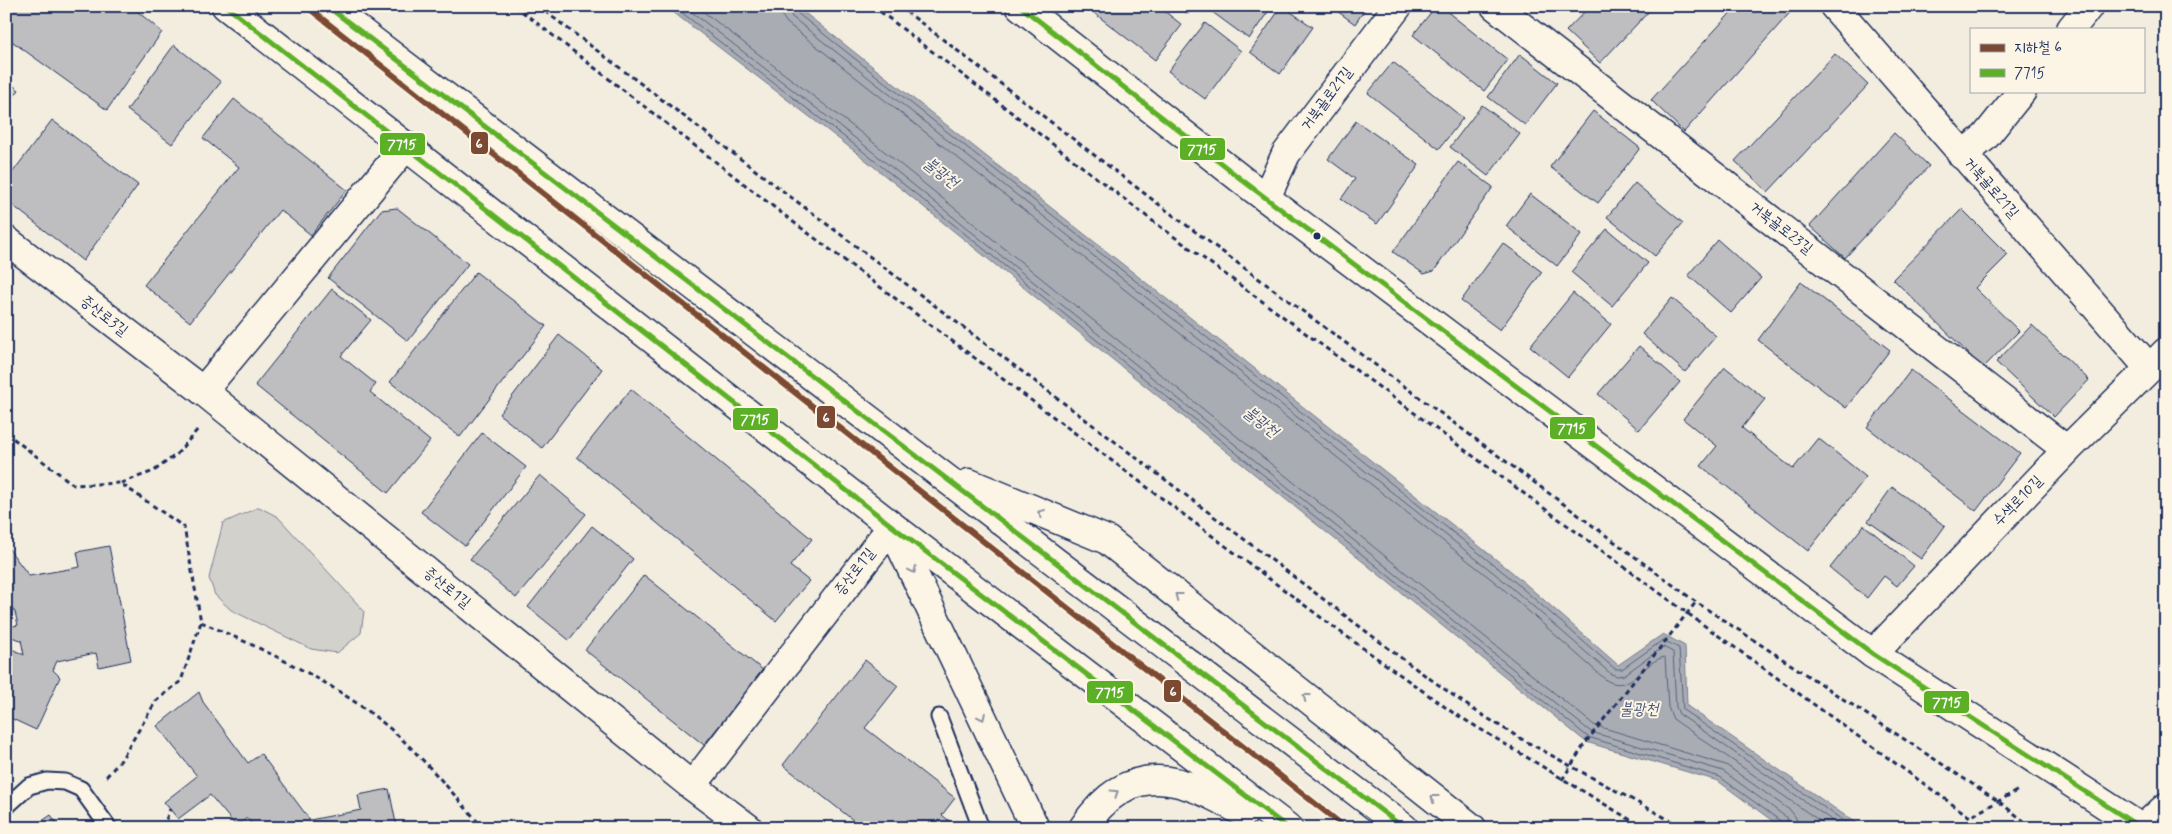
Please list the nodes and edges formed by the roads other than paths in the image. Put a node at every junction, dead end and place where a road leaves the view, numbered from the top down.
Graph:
1 (226, 6) edge
2 (327, 6) edge
3 (1020, 6) edge
4 (1398, 6) edge
5 (1495, 6) edge
6 (1834, 6) edge
7 (2089, 6) edge
8 (2072, 28) edge
9 (2021, 92) edge
10 (406, 146) junction
11 (1962, 156) junction
12 (1266, 198) junction
13 (6, 240) edge
14 (2157, 360) edge
15 (211, 398) junction
16 (2067, 450) junction
17 (935, 469) junction
18 (892, 526) junction
19 (1873, 654) junction
20 (938, 717) dead end
21 (692, 786) junction
22 (6, 807) edge
23 (2166, 807) edge
24 (109, 828) edge
25 (748, 828) edge
26 (981, 828) edge
27 (1035, 828) edge
28 (1082, 828) edge
29 (1269, 828) edge
30 (1288, 828) edge
31 (1404, 828) edge
32 (1472, 828) edge
33 (2142, 828) edge

1 - 10 street
2 - 17 street
3 - 12 street
4 - 12 street, 거북골로21길
5 - 16 street, 거북골로23길
6 - 11 street, 거북골로21길
7 - 8 street
9 - 11 street
10 - 15 street
10 - 18 street
11 - 14 street, 거북골로21길
12 - 19 street
13 - 15 street, 증산로3길
14 - 16 street, 수색로10길
15 - 21 street, 증산로1길
16 - 19 street, 수색로10길
17 - 31 street
32 -> 17 street
18 - 21 street, 증산로1길
18 -> 27 street
18 - 30 street
19 - 33 street
20 - 26 lane
21 - 25 street, 증산로1길
22 - 24 lane
23 - 33 street
28 -> 29 street

